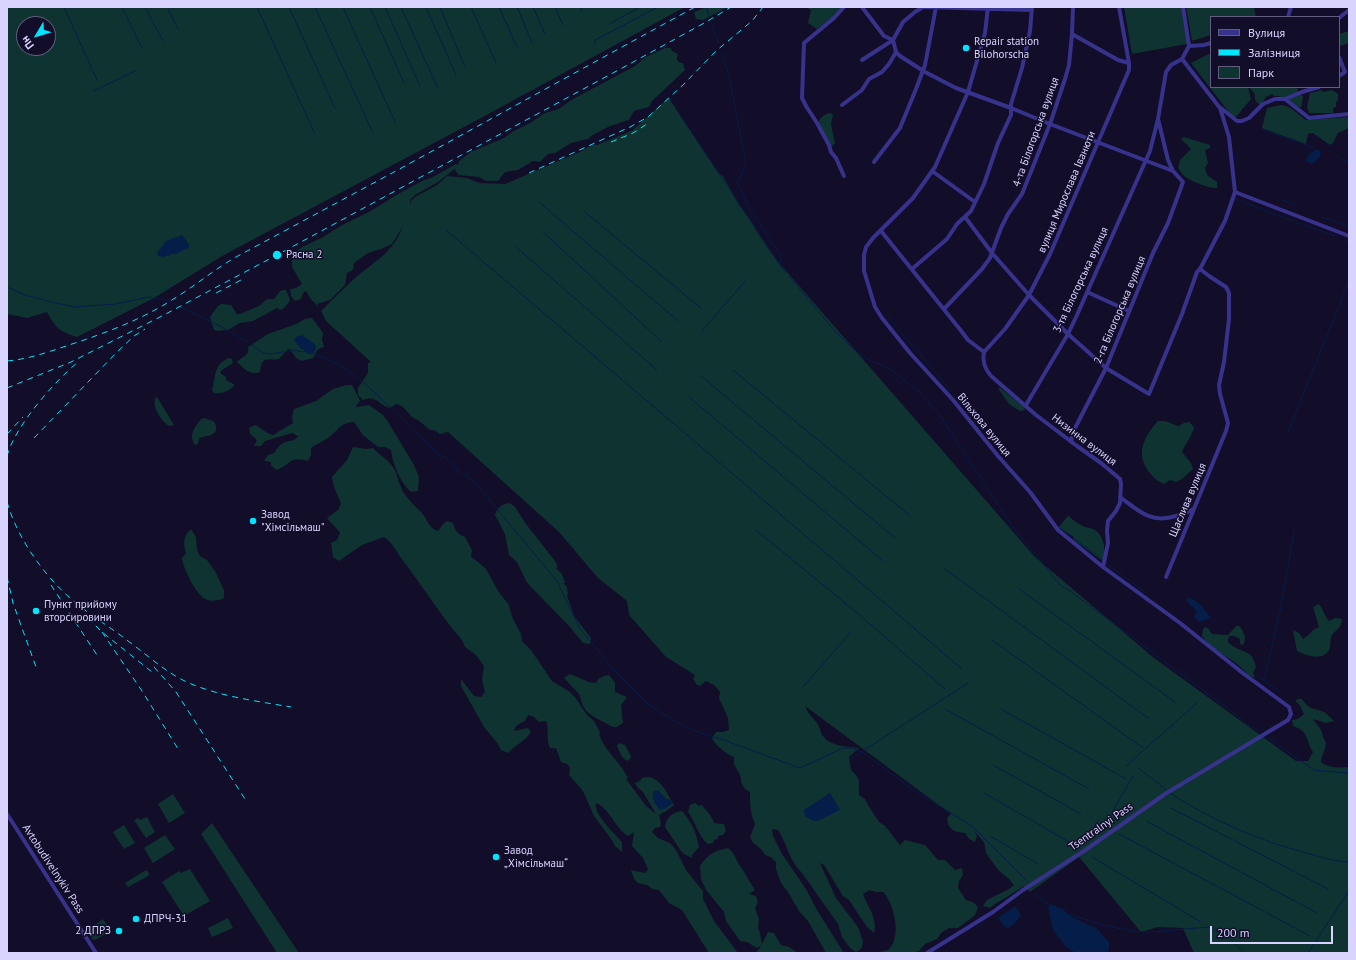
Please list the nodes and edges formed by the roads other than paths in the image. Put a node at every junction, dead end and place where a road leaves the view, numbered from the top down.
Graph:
1 (844, 7) edge
2 (862, 7) edge
3 (1072, 7) edge
4 (1119, 7) edge
5 (1183, 7) edge
6 (936, 8) edge
7 (988, 8) edge
8 (1032, 9) edge
9 (1349, 10) edge
10 (1340, 17) edge
11 (1072, 34) junction
12 (893, 40) junction
13 (1210, 43) edge
14 (1189, 46) junction
15 (896, 52) junction
16 (1182, 59) junction
17 (1340, 59) edge
18 (862, 60) dead end
19 (1130, 63) junction
20 (923, 69) junction
21 (1347, 72) edge
22 (1300, 88) edge
23 (1316, 88) edge
24 (968, 92) junction
25 (1302, 92) junction
26 (1285, 99) junction
27 (842, 106) dead end
28 (1012, 108) junction
29 (1220, 108) junction
30 (1349, 114) edge
31 (1158, 119) junction
32 (1050, 124) junction
33 (1098, 142) junction
34 (1146, 160) junction
35 (874, 162) dead end
36 (1173, 171) junction
37 (932, 172) junction
38 (844, 176) dead end
39 (1235, 192) junction
40 (975, 202) junction
41 (965, 217) junction
42 (881, 231) junction
43 (1349, 236) edge
44 (992, 253) junction
45 (912, 269) junction
46 (1200, 269) junction
47 (1087, 292) junction
48 (1029, 295) junction
49 (944, 309) junction
50 (1129, 311) junction
51 (1068, 334) junction
52 (984, 352) junction
53 (1106, 368) junction
54 (1026, 405) junction
55 (1071, 442) junction
56 (1120, 497) junction
57 (1194, 508) junction
58 (1103, 567) junction
59 (1166, 577) dead end
60 (1288, 720) joint
61 (7, 814) edge
62 (96, 953) edge
63 (927, 953) edge

1 - 38 street
2 - 12 street
3 - 11 street, 4-та Білогорська вулиця
4 - 19 street, вулиця Мирослава Іванюти
5 - 14 street
6 - 7 street
6 - 12 street
6 - 20 street
7 - 8 street
7 - 24 street, Вільхова вулиця
8 - 28 street
9 - 10 street
11 - 19 street
11 - 32 street, 4-та Білогорська вулиця
12 - 15 street
12 - 18 street
13 - 14 street
14 - 16 street
15 - 20 street
15 - 27 street
16 - 29 street
16 - 31 street, 3-тя Білогорська вулиця
17 - 21 street
19 - 33 street, вулиця Мирослава Іванюти
20 - 24 street
20 - 35 street
22 - 25 street
23 - 25 street
24 - 28 street
24 - 37 street, Вільхова вулиця
25 - 26 street
26 - 29 street
26 - 30 street
28 - 32 street
28 - 40 street
29 - 39 street
31 - 34 street, 3-тя Білогорська вулиця
31 - 36 street
32 - 33 street
32 - 44 street, 4-та Білогорська вулиця
33 - 34 street
33 - 48 street, вулиця Мирослава Іванюти
34 - 36 street
34 - 47 street, 3-тя Білогорська вулиця
36 - 50 street, 2-га Білогорська вулиця
37 - 40 street
37 - 42 street, Вільхова вулиця
39 - 43 street
39 - 46 street
40 - 41 street
41 - 44 street
41 - 45 street
42 - 45 street
42 - 58 street, Вільхова вулиця
44 - 48 street
44 - 49 street, 4-та Білогорська вулиця
45 - 49 street
46 - 53 street
46 - 57 street, Щаслива вулиця
47 - 50 street
47 - 51 street, 3-тя Білогорська вулиця
48 - 51 street
48 - 52 street, вулиця Мирослава Іванюти
49 - 52 street
50 - 53 street, 2-га Білогорська вулиця
51 - 53 street
51 - 54 street, 3-тя Білогорська вулиця
52 - 54 street, Низинна вулиця
53 - 55 street, 2-га Білогорська вулиця
54 - 55 street, Низинна вулиця
55 - 56 street, Низинна вулиця
56 - 57 street
56 - 58 street, Низинна вулиця
57 - 59 street, Щаслива вулиця
58 - 60 street, Вільхова вулиця
60 - 63 street, Tsentralnyi Pass
61 - 62 street, Avtobudivelnykiv Pass

